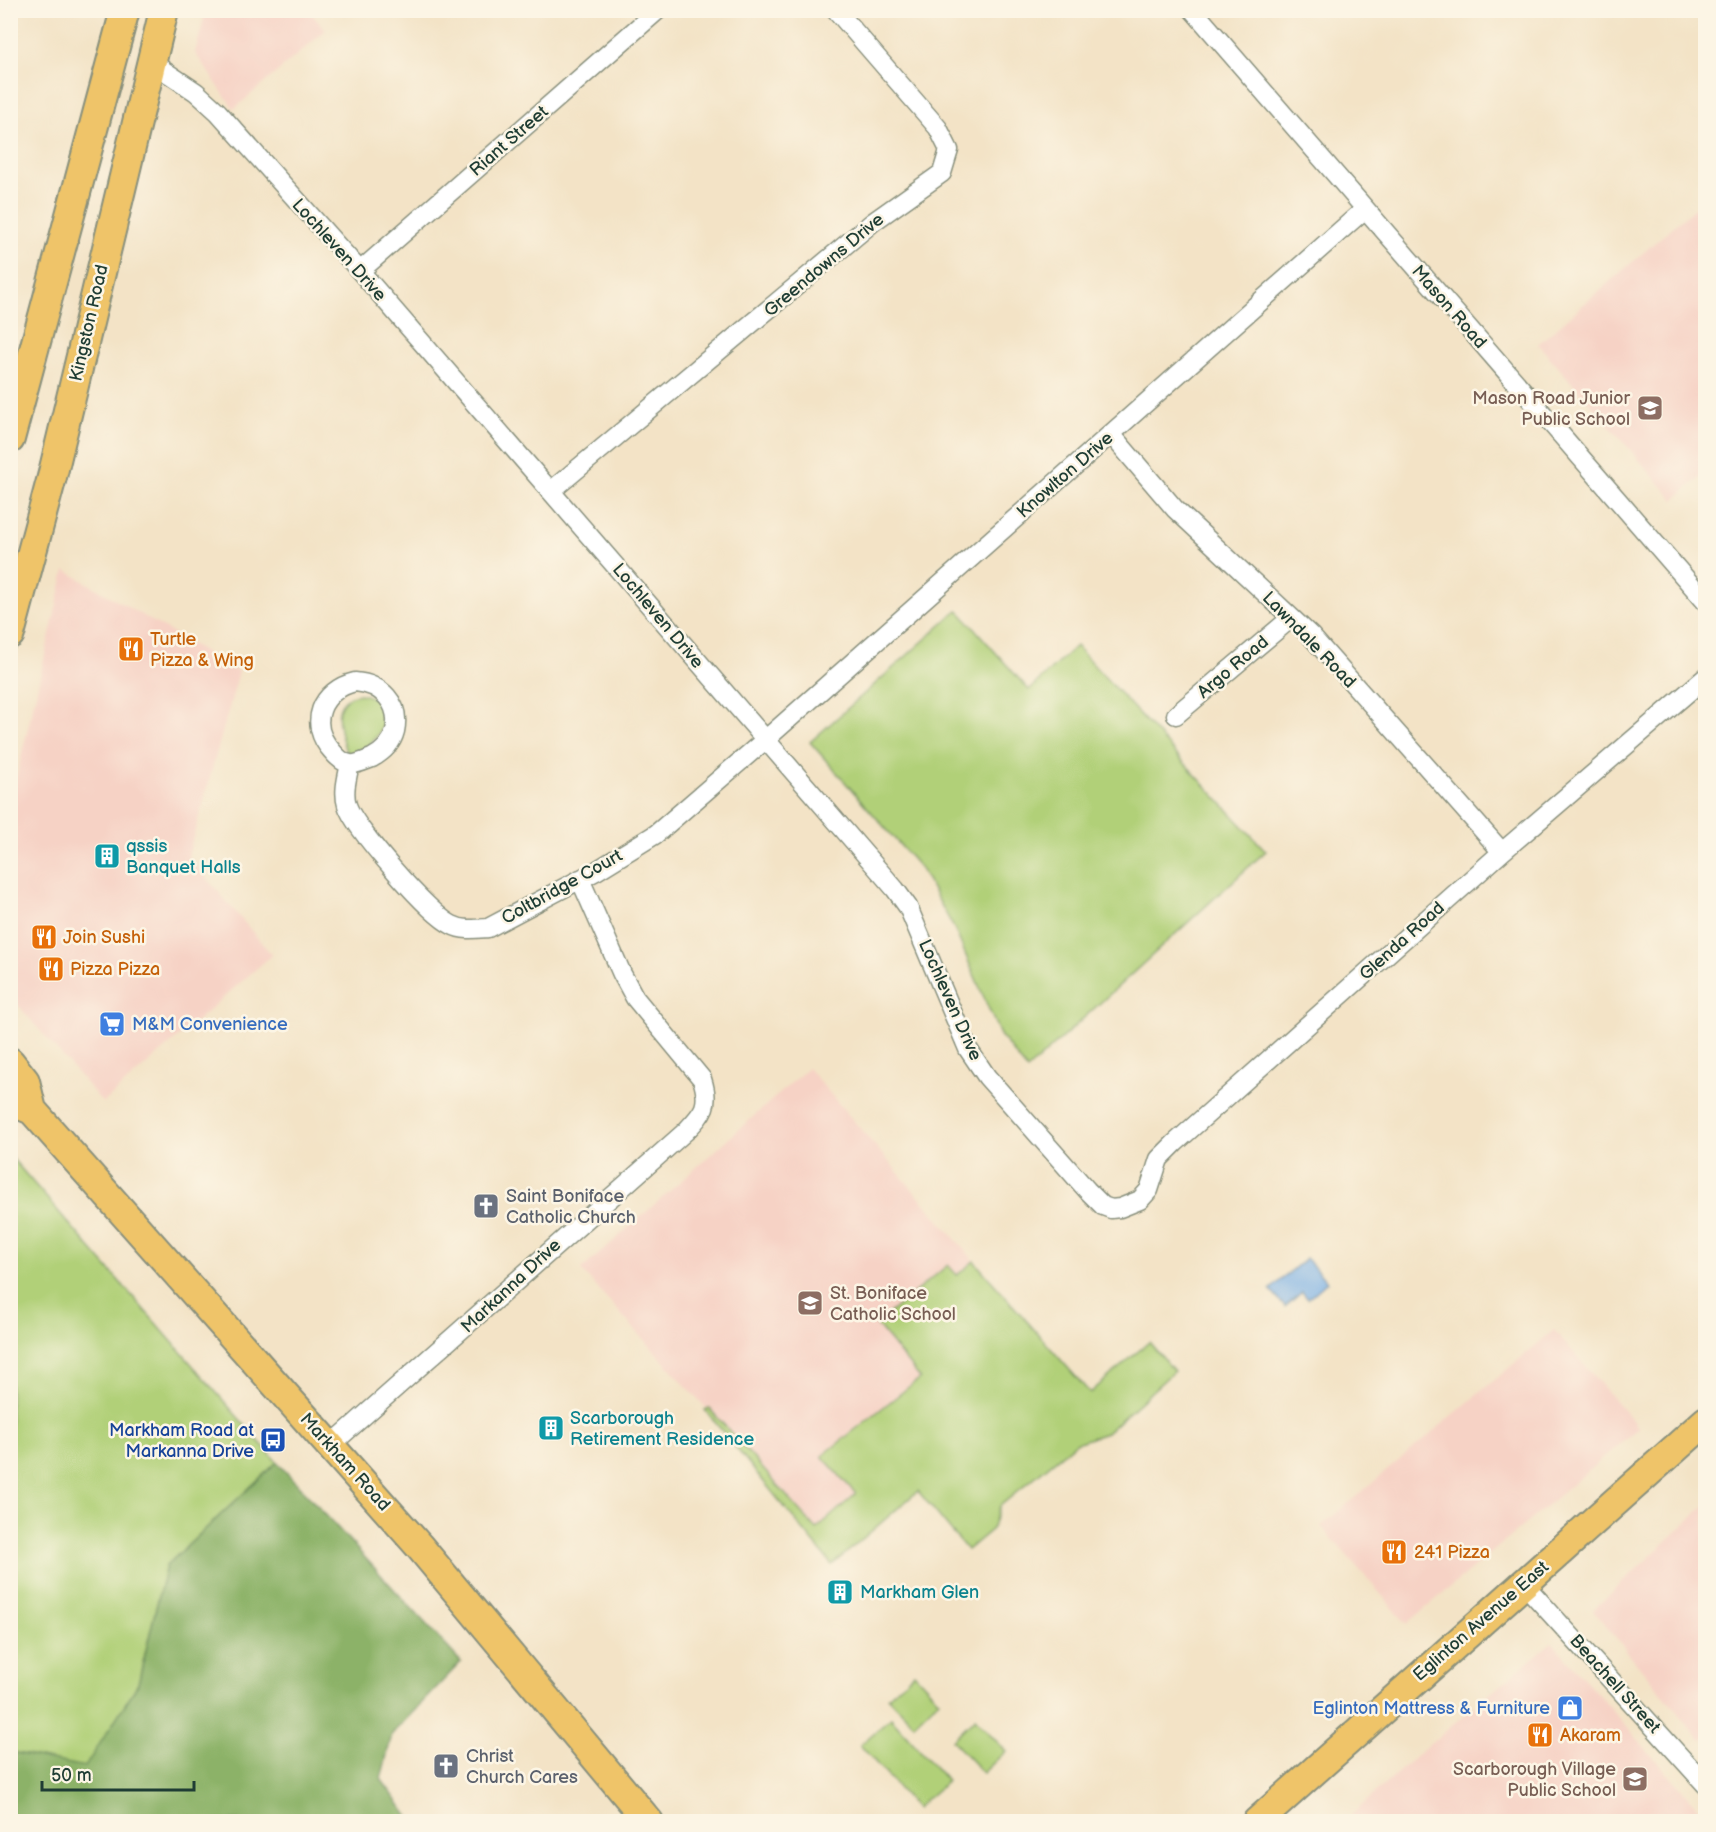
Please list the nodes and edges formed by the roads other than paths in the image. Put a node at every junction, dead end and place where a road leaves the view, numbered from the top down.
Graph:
1 (125, 10) edge
2 (164, 10) edge
3 (658, 10) edge
4 (836, 10) edge
5 (1194, 10) edge
6 (151, 62) junction
7 (1365, 209) junction
8 (360, 271) junction
9 (1111, 434) junction
10 (10, 439) edge
11 (551, 491) junction
12 (1706, 602) edge
13 (1290, 619) junction
14 (10, 634) edge
15 (1706, 677) edge
16 (1176, 716) dead end
17 (765, 740) junction
18 (350, 764) junction
19 (1502, 852) junction
20 (580, 879) junction
21 (10, 1062) edge
22 (21, 1106) edge
23 (1111, 1209) joint
24 (1706, 1422) edge
25 (331, 1445) junction
26 (1524, 1584) junction
27 (1706, 1785) edge
28 (649, 1821) edge
29 (1257, 1821) edge

1 - 10 main road
2 - 6 main road, Kingston Road
3 - 8 street, Riant Street
4 - 11 street, Greendowns Drive
5 - 7 street, Mason Road
6 - 8 street, Lochleven Drive
6 - 14 main road, Kingston Road
7 - 9 street, Knowlton Drive
7 - 12 street, Mason Road
8 - 11 street, Lochleven Drive
9 - 13 street, Lawndale Road
9 - 17 street, Knowlton Drive
11 - 17 street, Lochleven Drive
13 - 16 street, Argo Road
13 - 19 street, Lawndale Road
15 - 19 street, Glenda Road
17 - 20 street, Coltbridge Court
17 - 23 street, Lochleven Drive
18 - 18 street
18 - 20 street, Coltbridge Court
19 - 23 street, Glenda Road
20 - 25 street, Markanna Drive
21 - 22 main road, Markham Road
22 - 25 main road, Markham Road
24 - 26 main road, Eglinton Avenue East
25 - 28 main road, Markham Road
26 - 27 street, Beachell Street
26 - 29 main road, Eglinton Avenue East

